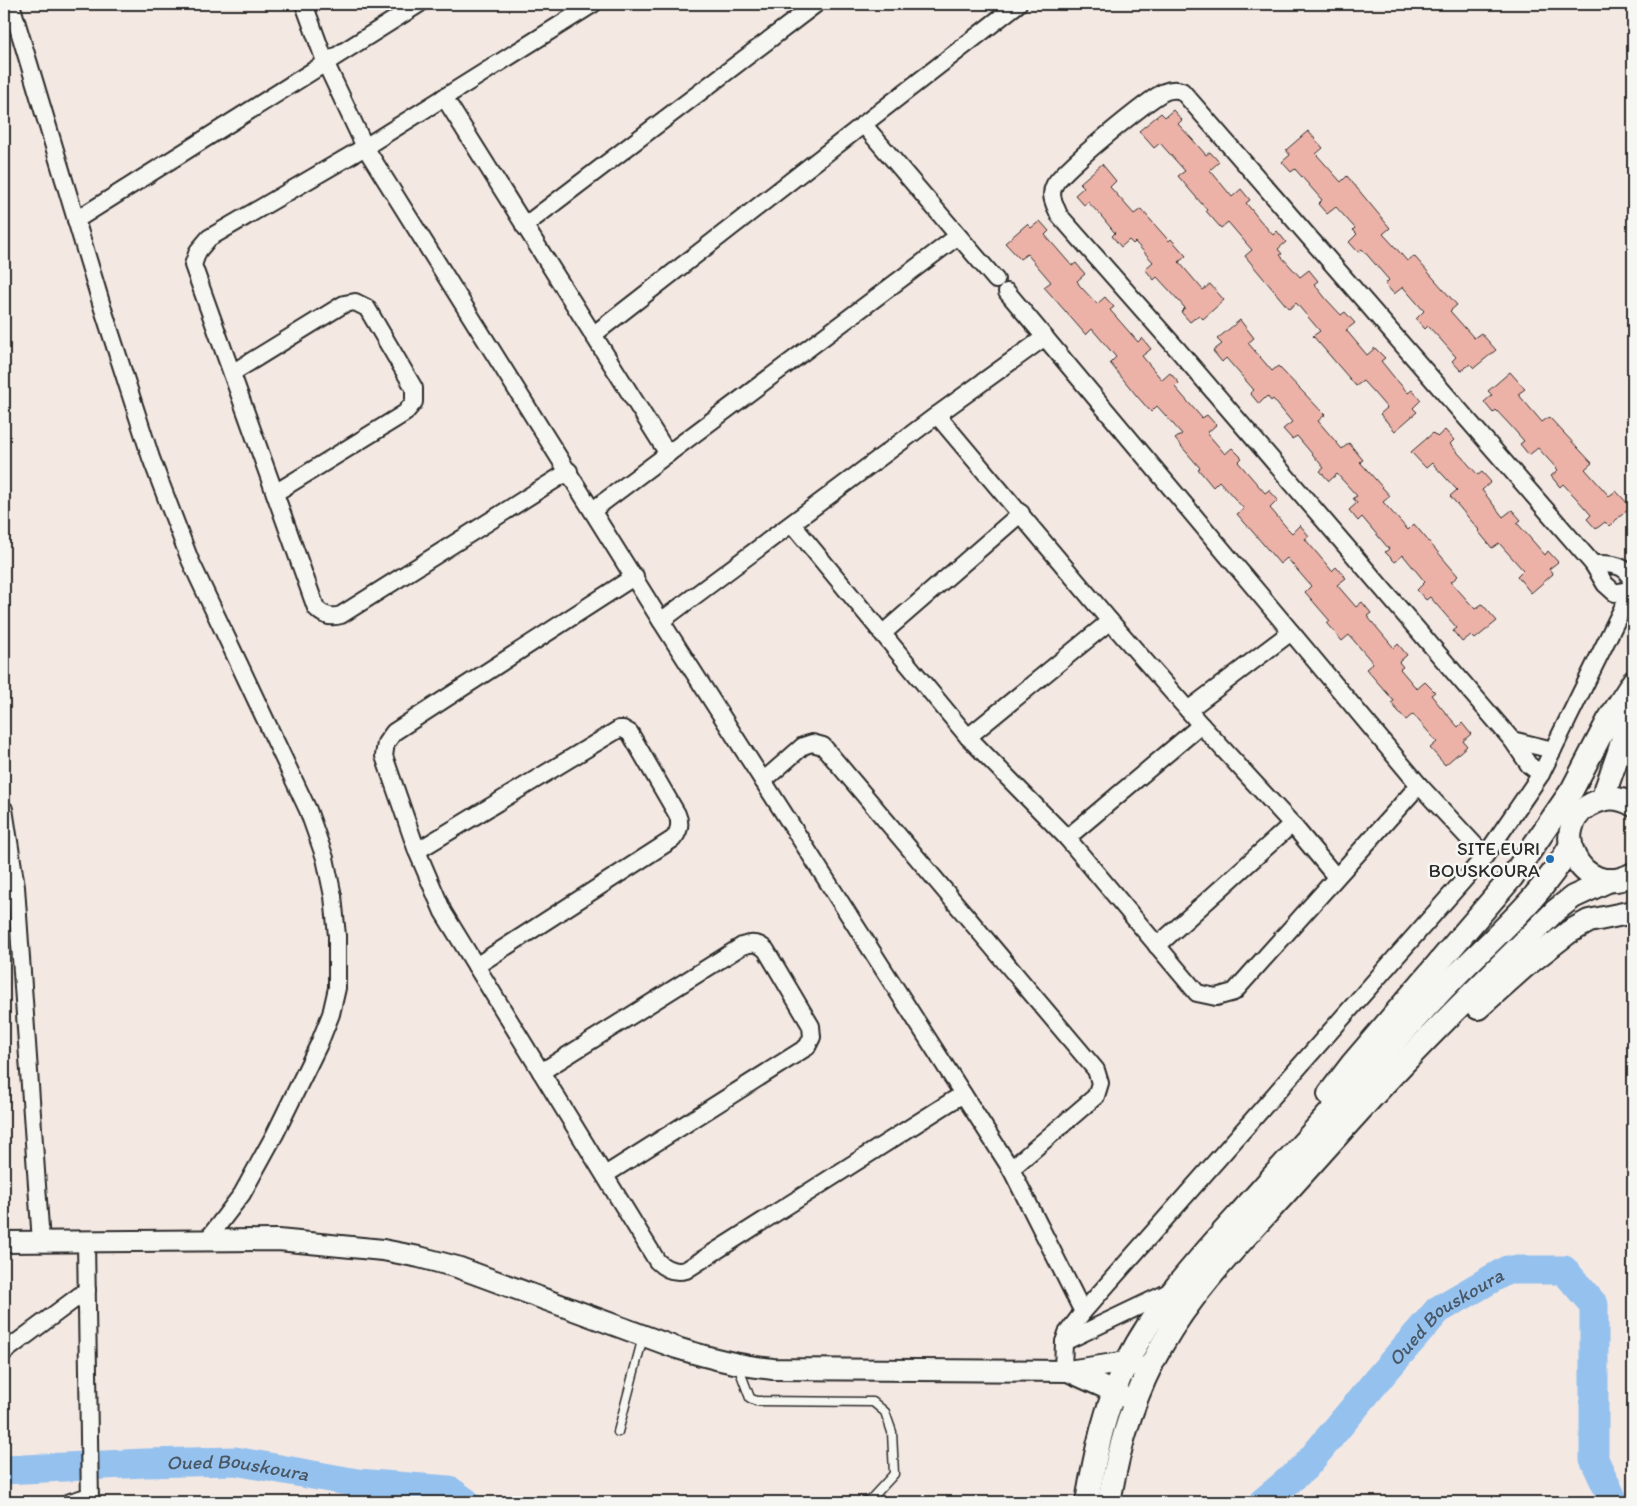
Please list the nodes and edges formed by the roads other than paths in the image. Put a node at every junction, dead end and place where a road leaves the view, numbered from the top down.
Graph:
1 (11, 4) edge
2 (304, 4) edge
3 (419, 4) edge
4 (593, 4) edge
5 (816, 4) edge
6 (1018, 4) edge
7 (326, 64) junction
8 (444, 98) junction
9 (863, 124) junction
10 (365, 147) junction
11 (76, 220) junction
12 (524, 226) junction
13 (958, 236) junction
14 (593, 335) junction
15 (1045, 337) junction
16 (232, 373) junction
17 (937, 415) junction
18 (668, 454) junction
19 (569, 471) junction
20 (275, 493) junction
21 (593, 510) junction
22 (1021, 513) junction
23 (792, 524) junction
24 (635, 576) junction
25 (1633, 588) edge
26 (661, 620) junction
27 (1110, 621) junction
28 (1291, 632) junction
29 (882, 634) junction
30 (1633, 682) edge
31 (1633, 703) edge
32 (1188, 710) junction
33 (1201, 725) junction
34 (968, 737) junction
35 (1512, 740) junction
36 (1553, 750) junction
37 (1540, 774) junction
38 (763, 781) junction
39 (1419, 785) junction
40 (1602, 800) junction
41 (1633, 805) edge
42 (4, 809) edge
43 (1292, 824) junction
44 (1067, 838) junction
45 (1570, 845) junction
46 (417, 851) junction
47 (1485, 856) junction
48 (1633, 874) edge
49 (1336, 877) junction
50 (1610, 880) junction
51 (1633, 912) edge
52 (1157, 946) junction
53 (476, 966) junction
54 (541, 1072) junction
55 (963, 1094) junction
56 (1345, 1128) junction
57 (1290, 1158) junction
58 (1011, 1169) junction
59 (604, 1175) junction
60 (207, 1240) junction
61 (4, 1242) edge
62 (41, 1242) junction
63 (86, 1242) junction
64 (1175, 1289) junction
65 (87, 1290) junction
66 (1083, 1312) junction
67 (644, 1335) junction
68 (1064, 1342) junction
69 (4, 1352) edge
70 (1127, 1362) junction
71 (738, 1364) junction
72 (1066, 1371) junction
73 (1149, 1371) junction
74 (1114, 1393) junction
75 (1136, 1402) junction
76 (618, 1432) dead end
77 (90, 1499) edge
78 (70, 1502) edge
79 (864, 1502) edge
80 (1087, 1502) edge
81 (1109, 1502) edge

1 - 11 street
2 - 7 street
3 - 7 street
4 - 8 street
5 - 12 street
6 - 9 street
7 - 10 street
7 - 11 street
8 - 10 street
8 - 12 street
9 - 13 street
9 - 14 street
10 - 16 street
10 - 19 street
11 - 60 street
12 - 14 street
13 - 15 street
13 - 18 street
14 - 18 street
15 - 17 street
15 - 28 street
16 - 20 street
16 - 20 street
17 - 22 street
17 - 23 street
18 - 21 street
19 - 20 street
19 - 21 street
21 - 24 street
22 - 27 street
22 - 29 street
23 - 26 street
23 - 29 street
24 - 26 street
24 - 46 street
25 - 35 street
25 - 36 street
26 - 38 street
27 - 32 street
27 - 34 street
28 - 32 street
28 - 39 street
29 - 34 street
30 - 57 main road
31 - 40 main road
32 - 33 street
33 - 43 street
33 - 44 street
34 - 44 street
35 - 36 street
35 - 37 street
36 - 37 street
37 - 47 street
38 - 55 street
38 - 58 street
39 - 47 street
39 - 49 street
40 - 41 main road
40 - 45 main road
42 - 62 street
43 - 49 street
43 - 52 street
44 - 52 street
45 - 50 main road
45 - 57 main road
46 - 53 street
46 - 53 street
47 - 66 street
48 - 50 main road
49 - 52 street
50 - 56 main road
51 - 56 main road
53 - 54 street
54 - 59 street
54 - 59 street
55 - 58 street
55 - 59 street
56 - 73 main road
57 - 64 main road
58 - 66 street
60 - 63 street
60 - 67 street
61 - 62 street
62 - 63 street
63 - 65 street
64 - 68 street
64 - 70 main road
65 - 69 street
65 - 77 street
66 - 68 street
67 - 71 street
67 - 76 lane
68 - 72 street
70 - 72 street
70 - 73 street
70 - 74 main road
71 - 72 street
71 - 79 lane
72 - 74 street
73 - 75 main road
74 - 75 street
74 - 80 main road
75 - 81 main road
77 - 78 street

